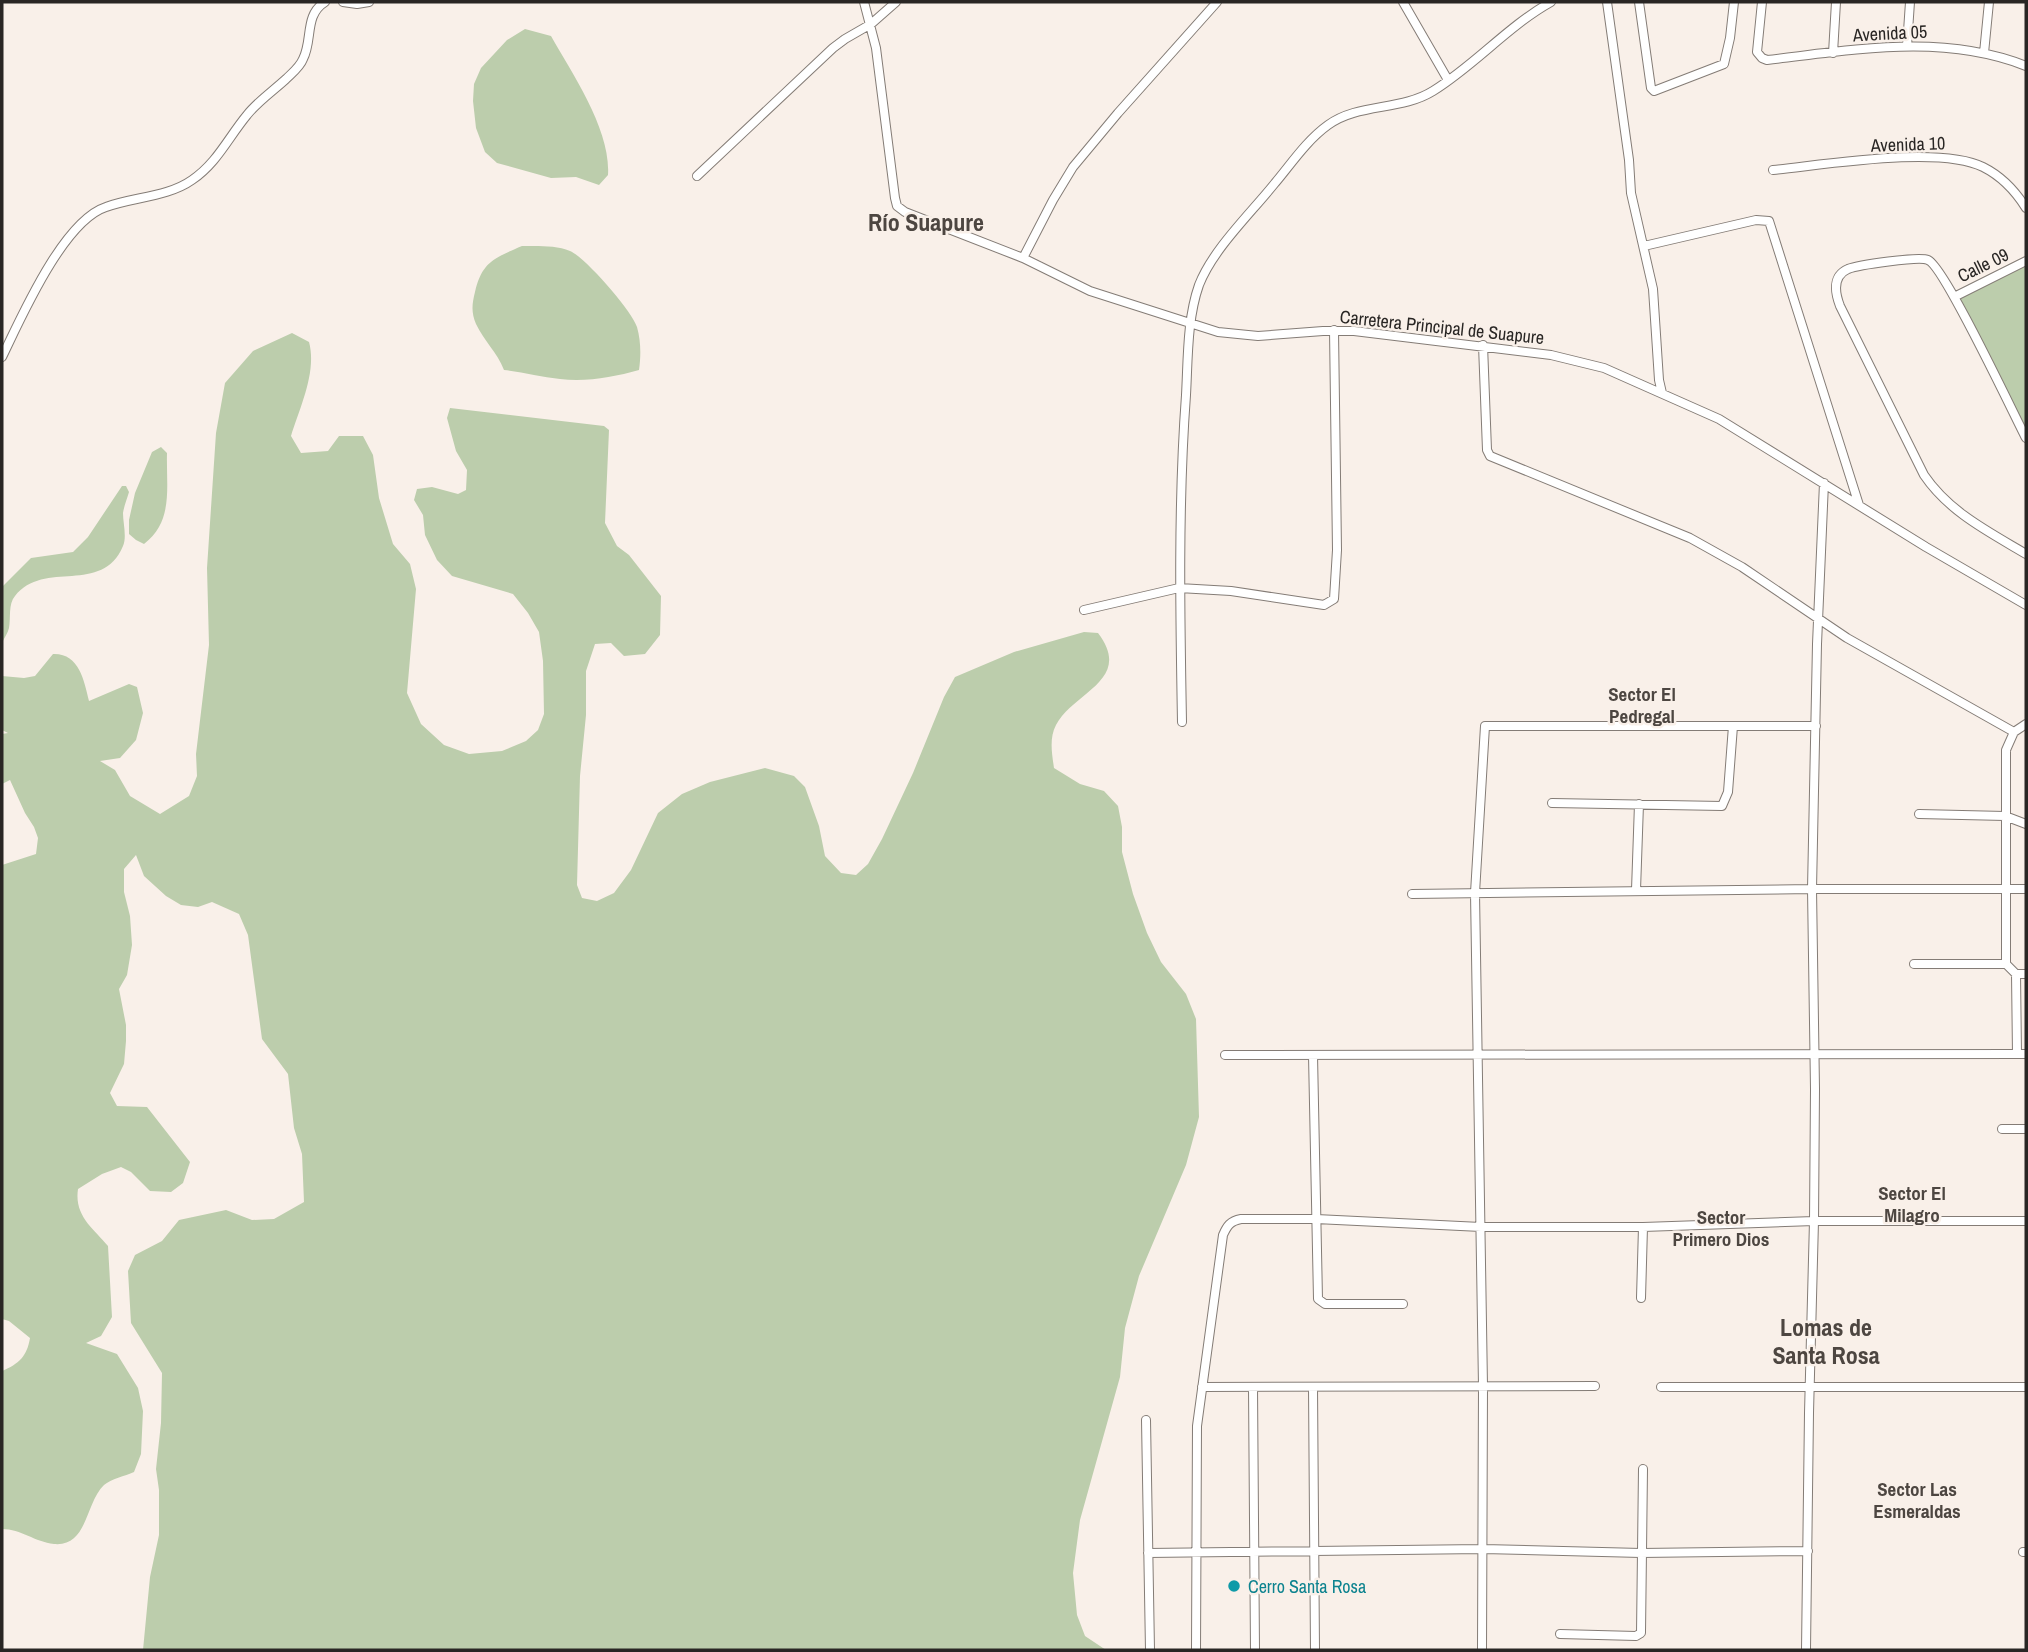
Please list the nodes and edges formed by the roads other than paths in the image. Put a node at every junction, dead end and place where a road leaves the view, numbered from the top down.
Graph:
1 (325, 2) edge
2 (343, 2) edge
3 (369, 2) edge
4 (864, 2) edge
5 (896, 2) edge
6 (1217, 2) edge
7 (1403, 2) edge
8 (1551, 2) edge
9 (1607, 2) edge
10 (1639, 2) edge
11 (1734, 2) edge
12 (1762, 2) edge
13 (1836, 2) edge
14 (1910, 2) edge
15 (1989, 2) edge
16 (1539, 5) edge
17 (871, 24) junction
18 (1907, 46) junction
19 (1984, 52) junction
20 (1833, 53) junction
21 (2026, 66) edge
22 (1448, 80) junction
23 (1773, 170) dead end
24 (697, 176) dead end
25 (2026, 208) edge
26 (1644, 246) junction
27 (1023, 258) junction
28 (2026, 261) edge
29 (1954, 297) junction
30 (1191, 323) junction
31 (1334, 330) junction
32 (1483, 345) junction
33 (2, 358) edge
34 (1662, 393) junction
35 (2026, 438) edge
36 (1824, 483) junction
37 (1859, 505) junction
38 (2026, 554) edge
39 (1179, 589) junction
40 (2026, 605) edge
41 (1084, 610) dead end
42 (1818, 619) junction
43 (1182, 722) dead end
44 (2026, 724) edge
45 (1733, 726) junction
46 (1816, 726) junction
47 (2014, 732) junction
48 (1552, 803) dead end
49 (1639, 804) junction
50 (1919, 814) dead end
51 (2006, 816) junction
52 (2026, 824) edge
53 (1812, 889) junction
54 (2006, 889) junction
55 (2026, 889) edge
56 (1636, 890) junction
57 (1475, 893) junction
58 (1412, 894) dead end
59 (1913, 964) dead end
60 (2006, 964) junction
61 (2016, 974) junction
62 (2026, 974) edge
63 (2022, 1054) edge
64 (1225, 1055) dead end
65 (1313, 1055) junction
66 (1813, 1055) junction
67 (1478, 1056) junction
68 (2002, 1129) dead end
69 (2026, 1129) edge
70 (1316, 1219) junction
71 (1814, 1221) junction
72 (2026, 1221) edge
73 (1481, 1227) junction
74 (1643, 1227) junction
75 (1641, 1298) dead end
76 (1403, 1304) dead end
77 (1809, 1385) junction
78 (1483, 1386) junction
79 (1595, 1386) dead end
80 (1202, 1387) junction
81 (1253, 1387) junction
82 (1313, 1387) junction
83 (1661, 1387) dead end
84 (2026, 1387) edge
85 (1146, 1420) dead end
86 (1643, 1469) dead end
87 (1483, 1549) junction
88 (1314, 1551) junction
89 (1808, 1551) junction
90 (1255, 1552) junction
91 (1148, 1553) junction
92 (1196, 1553) junction
93 (1641, 1553) junction
94 (1560, 1634) dead end
95 (1150, 1650) edge
96 (1196, 1650) edge
97 (1255, 1650) edge
98 (1315, 1650) edge
99 (1482, 1650) edge
100 (1806, 1650) edge

1 - 33 street
2 - 3 street
4 - 17 street, Carretera Principal de Suapure
5 - 17 street
6 - 27 street
7 - 22 street
8 - 16 street
9 - 26 street
10 - 11 street
12 - 20 street, Avenida 05
13 - 20 street
14 - 18 street
15 - 19 street
16 - 22 street
17 - 24 street
17 - 27 street, Carretera Principal de Suapure
18 - 19 street, Avenida 05
18 - 20 street, Avenida 05
19 - 21 street, Avenida 05
22 - 30 street
23 - 25 street, Avenida 10
26 - 34 street
26 - 37 street
27 - 30 street, Carretera Principal de Suapure
28 - 29 street, Calle 09
29 - 35 street
29 - 38 street
30 - 31 street, Carretera Principal de Suapure
30 - 39 street
31 - 32 street, Carretera Principal de Suapure
31 - 39 street
32 - 34 street, Carretera Principal de Suapure
32 - 42 street
34 - 36 street, Carretera Principal de Suapure
36 - 37 street, Carretera Principal de Suapure
36 - 42 street
37 - 40 street, Carretera Principal de Suapure
39 - 41 street
39 - 43 street
42 - 46 street
42 - 47 street
44 - 47 street
45 - 46 street
45 - 49 street
45 - 57 street
46 - 53 street
47 - 51 street
48 - 49 street
49 - 56 street
50 - 51 street
51 - 52 street
51 - 54 street
53 - 54 street
53 - 56 street
53 - 66 street
54 - 55 street
54 - 60 street
56 - 57 street
57 - 58 street
57 - 67 street
59 - 60 street
60 - 61 street
61 - 62 street
61 - 63 street
63 - 66 street
64 - 65 street
65 - 67 street
65 - 70 street
66 - 67 street
66 - 71 street
67 - 73 street
68 - 69 street
70 - 73 street
70 - 76 street
70 - 80 street
71 - 72 street
71 - 74 street
71 - 77 street
73 - 74 street
73 - 78 street
74 - 75 street
77 - 83 street
77 - 84 street
77 - 89 street
78 - 79 street
78 - 82 street
78 - 87 street
80 - 81 street
80 - 92 street
81 - 82 street
81 - 90 street
82 - 88 street
85 - 91 street
86 - 93 street
87 - 88 street
87 - 93 street
87 - 99 street
88 - 90 street
88 - 98 street
89 - 93 street
89 - 100 street
90 - 92 street
90 - 97 street
91 - 92 street
91 - 95 street
92 - 96 street
93 - 94 street

